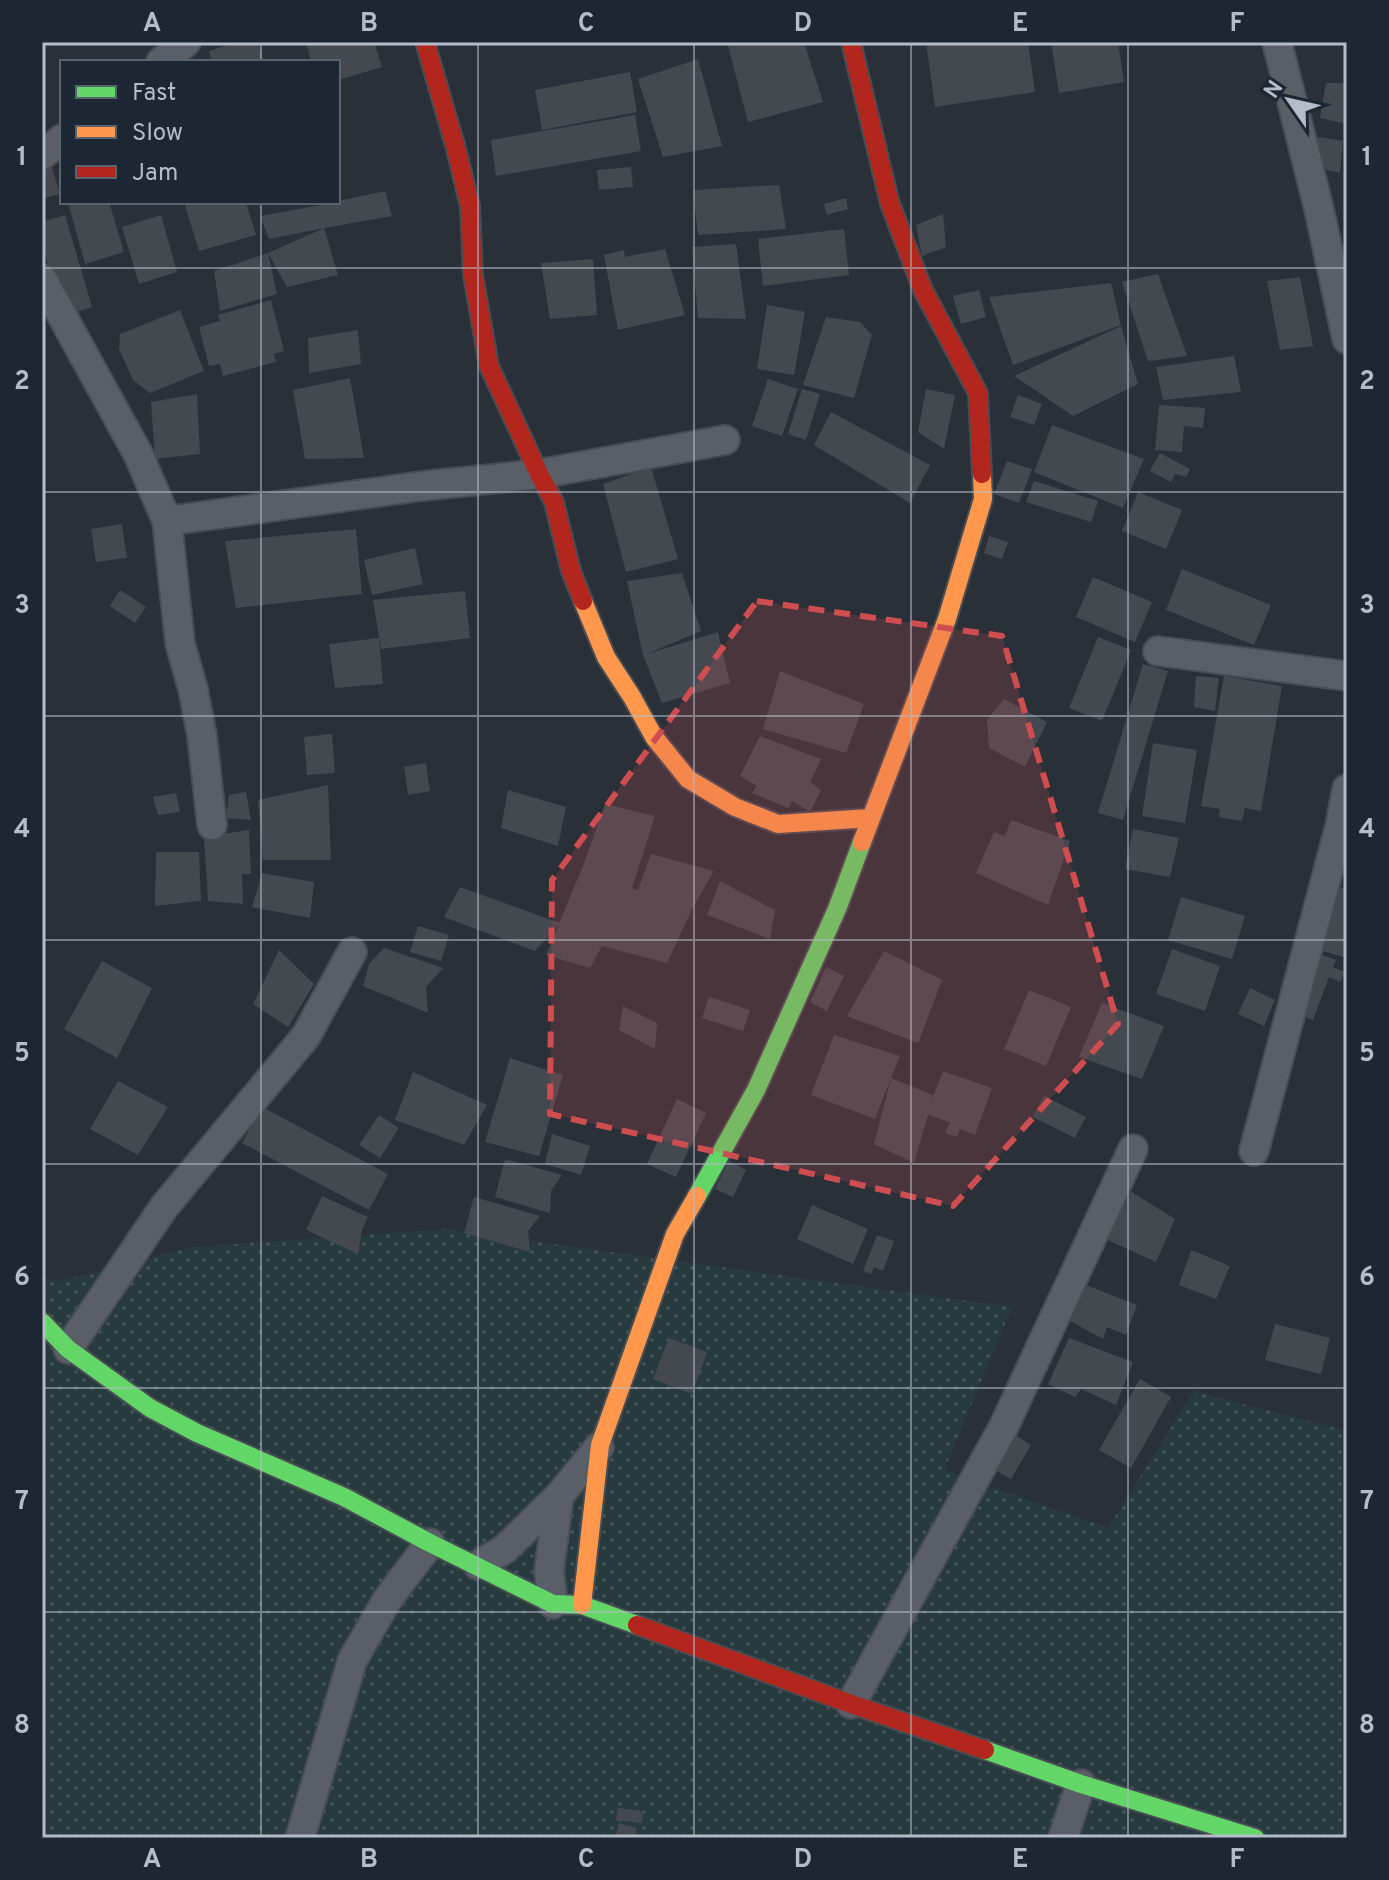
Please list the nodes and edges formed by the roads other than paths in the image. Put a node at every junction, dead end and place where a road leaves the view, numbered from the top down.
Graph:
1 (186, 42) edge
2 (425, 42) edge
3 (851, 42) edge
4 (1277, 42) edge
5 (164, 60) edge
6 (60, 141) edge
7 (42, 155) edge
8 (42, 279) edge
9 (1347, 339) edge
10 (725, 440) dead end
11 (539, 474) junction
12 (167, 521) junction
13 (1158, 651) dead end
14 (1347, 676) edge
15 (1347, 789) edge
16 (871, 818) junction
17 (212, 825) dead end
18 (352, 952) dead end
19 (1133, 1149) dead end
20 (1254, 1151) dead end
21 (42, 1322) edge
22 (68, 1349) junction
23 (600, 1445) junction
24 (559, 1496) junction
25 (430, 1543) junction
26 (478, 1565) junction
27 (553, 1604) junction
28 (582, 1605) junction
29 (851, 1704) junction
30 (1081, 1784) junction
31 (300, 1838) edge
32 (1063, 1838) edge
33 (1255, 1838) edge

1 - 5 street
2 - 11 street
3 - 16 street
4 - 9 street
6 - 7 street
8 - 12 street
10 - 11 street
11 - 12 street
11 - 16 street
12 - 17 street
13 - 14 street
15 - 20 street
16 - 23 street
18 - 22 street
19 - 29 street
21 - 22 street
22 - 25 street
23 - 24 street
23 - 28 street
24 - 26 street
24 - 27 street
25 - 26 street
25 - 31 street
26 - 27 street
27 - 28 street
28 - 29 street
29 - 30 street
30 - 32 street
30 - 33 street

